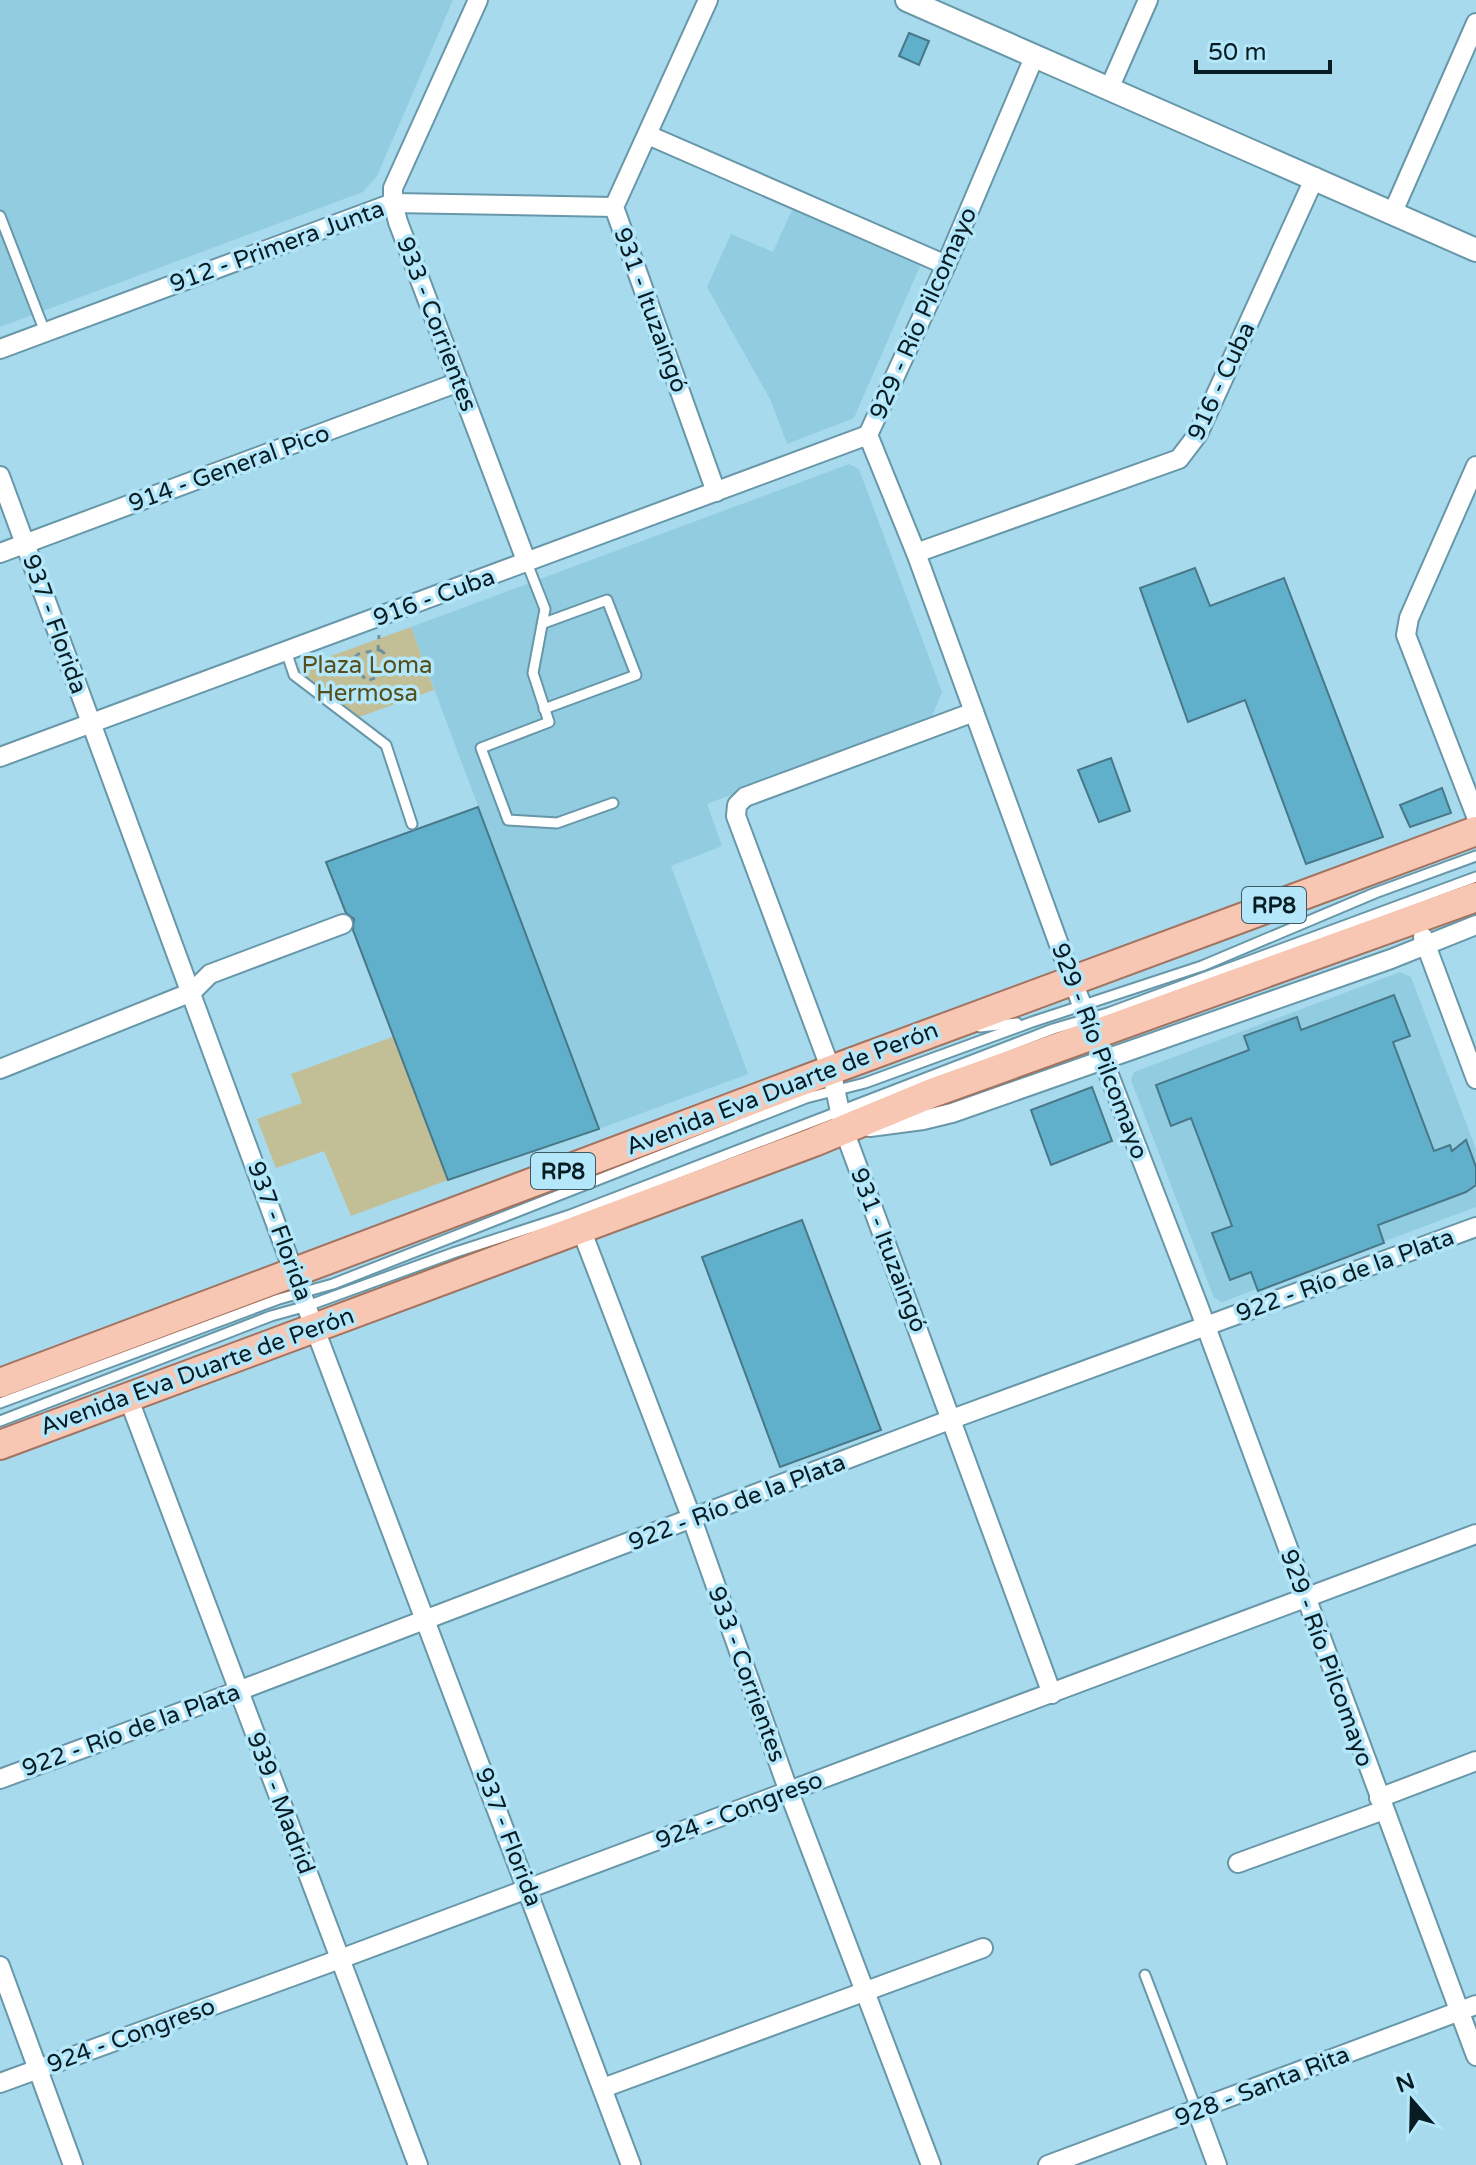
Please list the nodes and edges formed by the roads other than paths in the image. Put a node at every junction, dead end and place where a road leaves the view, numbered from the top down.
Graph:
1 (478, 0) edge
2 (708, 0) edge
3 (907, 0) edge
4 (1148, 0) edge
5 (1476, 23) edge
6 (1035, 55) junction
7 (1109, 89) junction
8 (648, 135) junction
9 (1315, 177) junction
10 (393, 195) junction
11 (614, 207) junction
12 (1393, 212) junction
13 (0, 216) edge
14 (1476, 250) edge
15 (946, 265) junction
16 (45, 332) junction
17 (0, 349) edge
18 (459, 382) junction
19 (868, 435) junction
20 (1476, 466) edge
21 (0, 476) edge
22 (716, 492) junction
23 (25, 543) junction
24 (0, 553) edge
25 (916, 553) junction
26 (527, 563) junction
27 (544, 623) junction
28 (286, 651) junction
29 (544, 709) junction
30 (974, 712) junction
31 (91, 722) junction
32 (0, 757) edge
33 (613, 803) dead end
34 (1476, 816) edge
35 (412, 824) dead end
36 (1476, 831) edge
37 (1476, 856) edge
38 (1476, 877) edge
39 (1476, 897) edge
40 (343, 924) dead end
41 (1476, 925) edge
42 (1422, 933) junction
43 (192, 992) junction
44 (1087, 1020) junction
45 (1032, 1022) junction
46 (953, 1024) junction
47 (921, 1048) junction
48 (0, 1069) edge
49 (1476, 1079) edge
50 (833, 1080) junction
51 (842, 1122) junction
52 (1476, 1227) edge
53 (581, 1229) junction
54 (305, 1299) junction
55 (1205, 1326) junction
56 (0, 1383) edge
57 (128, 1397) junction
58 (0, 1403) edge
59 (952, 1419) junction
60 (0, 1421) edge
61 (0, 1445) edge
62 (692, 1519) junction
63 (1476, 1534) edge
64 (1306, 1599) junction
65 (426, 1619) junction
66 (238, 1691) junction
67 (1052, 1694) junction
68 (1476, 1761) edge
69 (0, 1779) edge
70 (789, 1792) junction
71 (1381, 1804) junction
72 (1238, 1863) dead end
73 (529, 1889) junction
74 (983, 1948) dead end
75 (340, 1959) junction
76 (0, 1966) edge
77 (1145, 1975) dead end
78 (866, 1991) junction
79 (1467, 2008) edge
80 (1476, 2056) edge
81 (38, 2069) junction
82 (0, 2083) edge
83 (603, 2088) junction
84 (1197, 2111) junction
85 (73, 2165) edge
86 (418, 2165) edge
87 (631, 2165) edge
88 (931, 2165) edge
89 (1048, 2165) edge
90 (1217, 2165) edge

1 - 10 street
2 - 8 street, 931 - Ituzaingó
3 - 6 street
4 - 7 street
5 - 12 street
6 - 7 street
6 - 15 street, 929 - Río Pilcomayo
7 - 9 street
8 - 11 street, 931 - Ituzaingó
8 - 15 street
9 - 12 street
9 - 25 street, 916 - Cuba
10 - 11 street, 912 - Primera Junta
10 - 16 street, 912 - Primera Junta
10 - 18 street, 933 - Corrientes
11 - 22 street, 931 - Ituzaingó
12 - 14 street
13 - 16 lane
15 - 19 street, 929 - Río Pilcomayo
16 - 17 street, 912 - Primera Junta
18 - 23 street, 914 - General Pico
18 - 26 street, 933 - Corrientes
19 - 22 street, 916 - Cuba
19 - 25 street, 929 - Río Pilcomayo
20 - 34 street
21 - 23 street, 937 - Florida
22 - 26 street, 916 - Cuba
23 - 24 street, 914 - General Pico
23 - 31 street, 937 - Florida
25 - 30 street, 929 - Río Pilcomayo
26 - 27 lane
26 - 28 street, 916 - Cuba
27 - 29 lane
27 - 29 lane
28 - 31 street, 916 - Cuba
28 - 35 lane
29 - 33 lane
30 - 44 street, 929 - Río Pilcomayo
30 - 50 street, 931 - Ituzaingó
31 - 32 street, 916 - Cuba
31 - 43 street, 937 - Florida
36 - 44 main road, Avenida Eva Duarte de Perón / RP8
37 - 44 lane
38 - 44 lane
39 - 42 main road, Avenida Eva Duarte de Perón / RP8
40 - 43 street
41 - 42 street, Avenida Eva Duarte de Perón
42 - 44 main road, Avenida Eva Duarte de Perón / RP8
42 - 49 street
43 - 48 street
43 - 54 street, 937 - Florida
44 - 45 lane
44 - 46 main road, Avenida Eva Duarte de Perón / RP8
44 - 51 main road, Avenida Eva Duarte de Perón / RP8
44 - 55 street, 929 - Río Pilcomayo
45 - 47 lane
45 - 50 lane
46 - 47 main road
46 - 50 main road, Avenida Eva Duarte de Perón / RP8
47 - 50 main road
50 - 51 street, 931 - Ituzaingó
50 - 54 main road, Avenida Eva Duarte de Perón / RP8
51 - 53 main road, Avenida Eva Duarte de Perón / RP8
51 - 54 lane
51 - 59 street, 931 - Ituzaingó
52 - 55 street, 922 - Río de la Plata
53 - 54 main road, Avenida Eva Duarte de Perón / RP8
53 - 62 street, 933 - Corrientes
54 - 56 main road, Avenida Eva Duarte de Perón / RP8
54 - 57 main road, Avenida Eva Duarte de Perón / RP8
54 - 58 lane
54 - 60 lane
54 - 65 street, 937 - Florida
55 - 59 street, 922 - Río de la Plata
55 - 64 street, 929 - Río Pilcomayo
57 - 61 main road, Avenida Eva Duarte de Perón / RP8
57 - 66 street, 939 - Madrid
59 - 62 street, 922 - Río de la Plata
59 - 67 street, 931 - Ituzaingó
62 - 65 street, 922 - Río de la Plata
62 - 70 street, 933 - Corrientes
63 - 64 street, 924 - Congreso
64 - 67 street, 924 - Congreso
64 - 71 street, 929 - Río Pilcomayo
65 - 66 street, 922 - Río de la Plata
65 - 73 street, 937 - Florida
66 - 69 street, 922 - Río de la Plata
66 - 75 street, 939 - Madrid
67 - 70 street, 924 - Congreso
68 - 71 street
70 - 73 street, 924 - Congreso
70 - 78 street, 933 - Corrientes
71 - 72 street
71 - 79 street, 929 - Río Pilcomayo
73 - 75 street, 924 - Congreso
73 - 83 street, 937 - Florida
74 - 78 street
75 - 81 street, 924 - Congreso
75 - 86 street, 939 - Madrid
76 - 81 street
77 - 84 lane
78 - 83 street
78 - 88 street, 933 - Corrientes
79 - 80 street, 929 - Río Pilcomayo
79 - 84 street, 928 - Santa Rita
81 - 82 street, 924 - Congreso
81 - 85 street
83 - 87 street, 937 - Florida
84 - 89 street, 928 - Santa Rita
84 - 90 street

